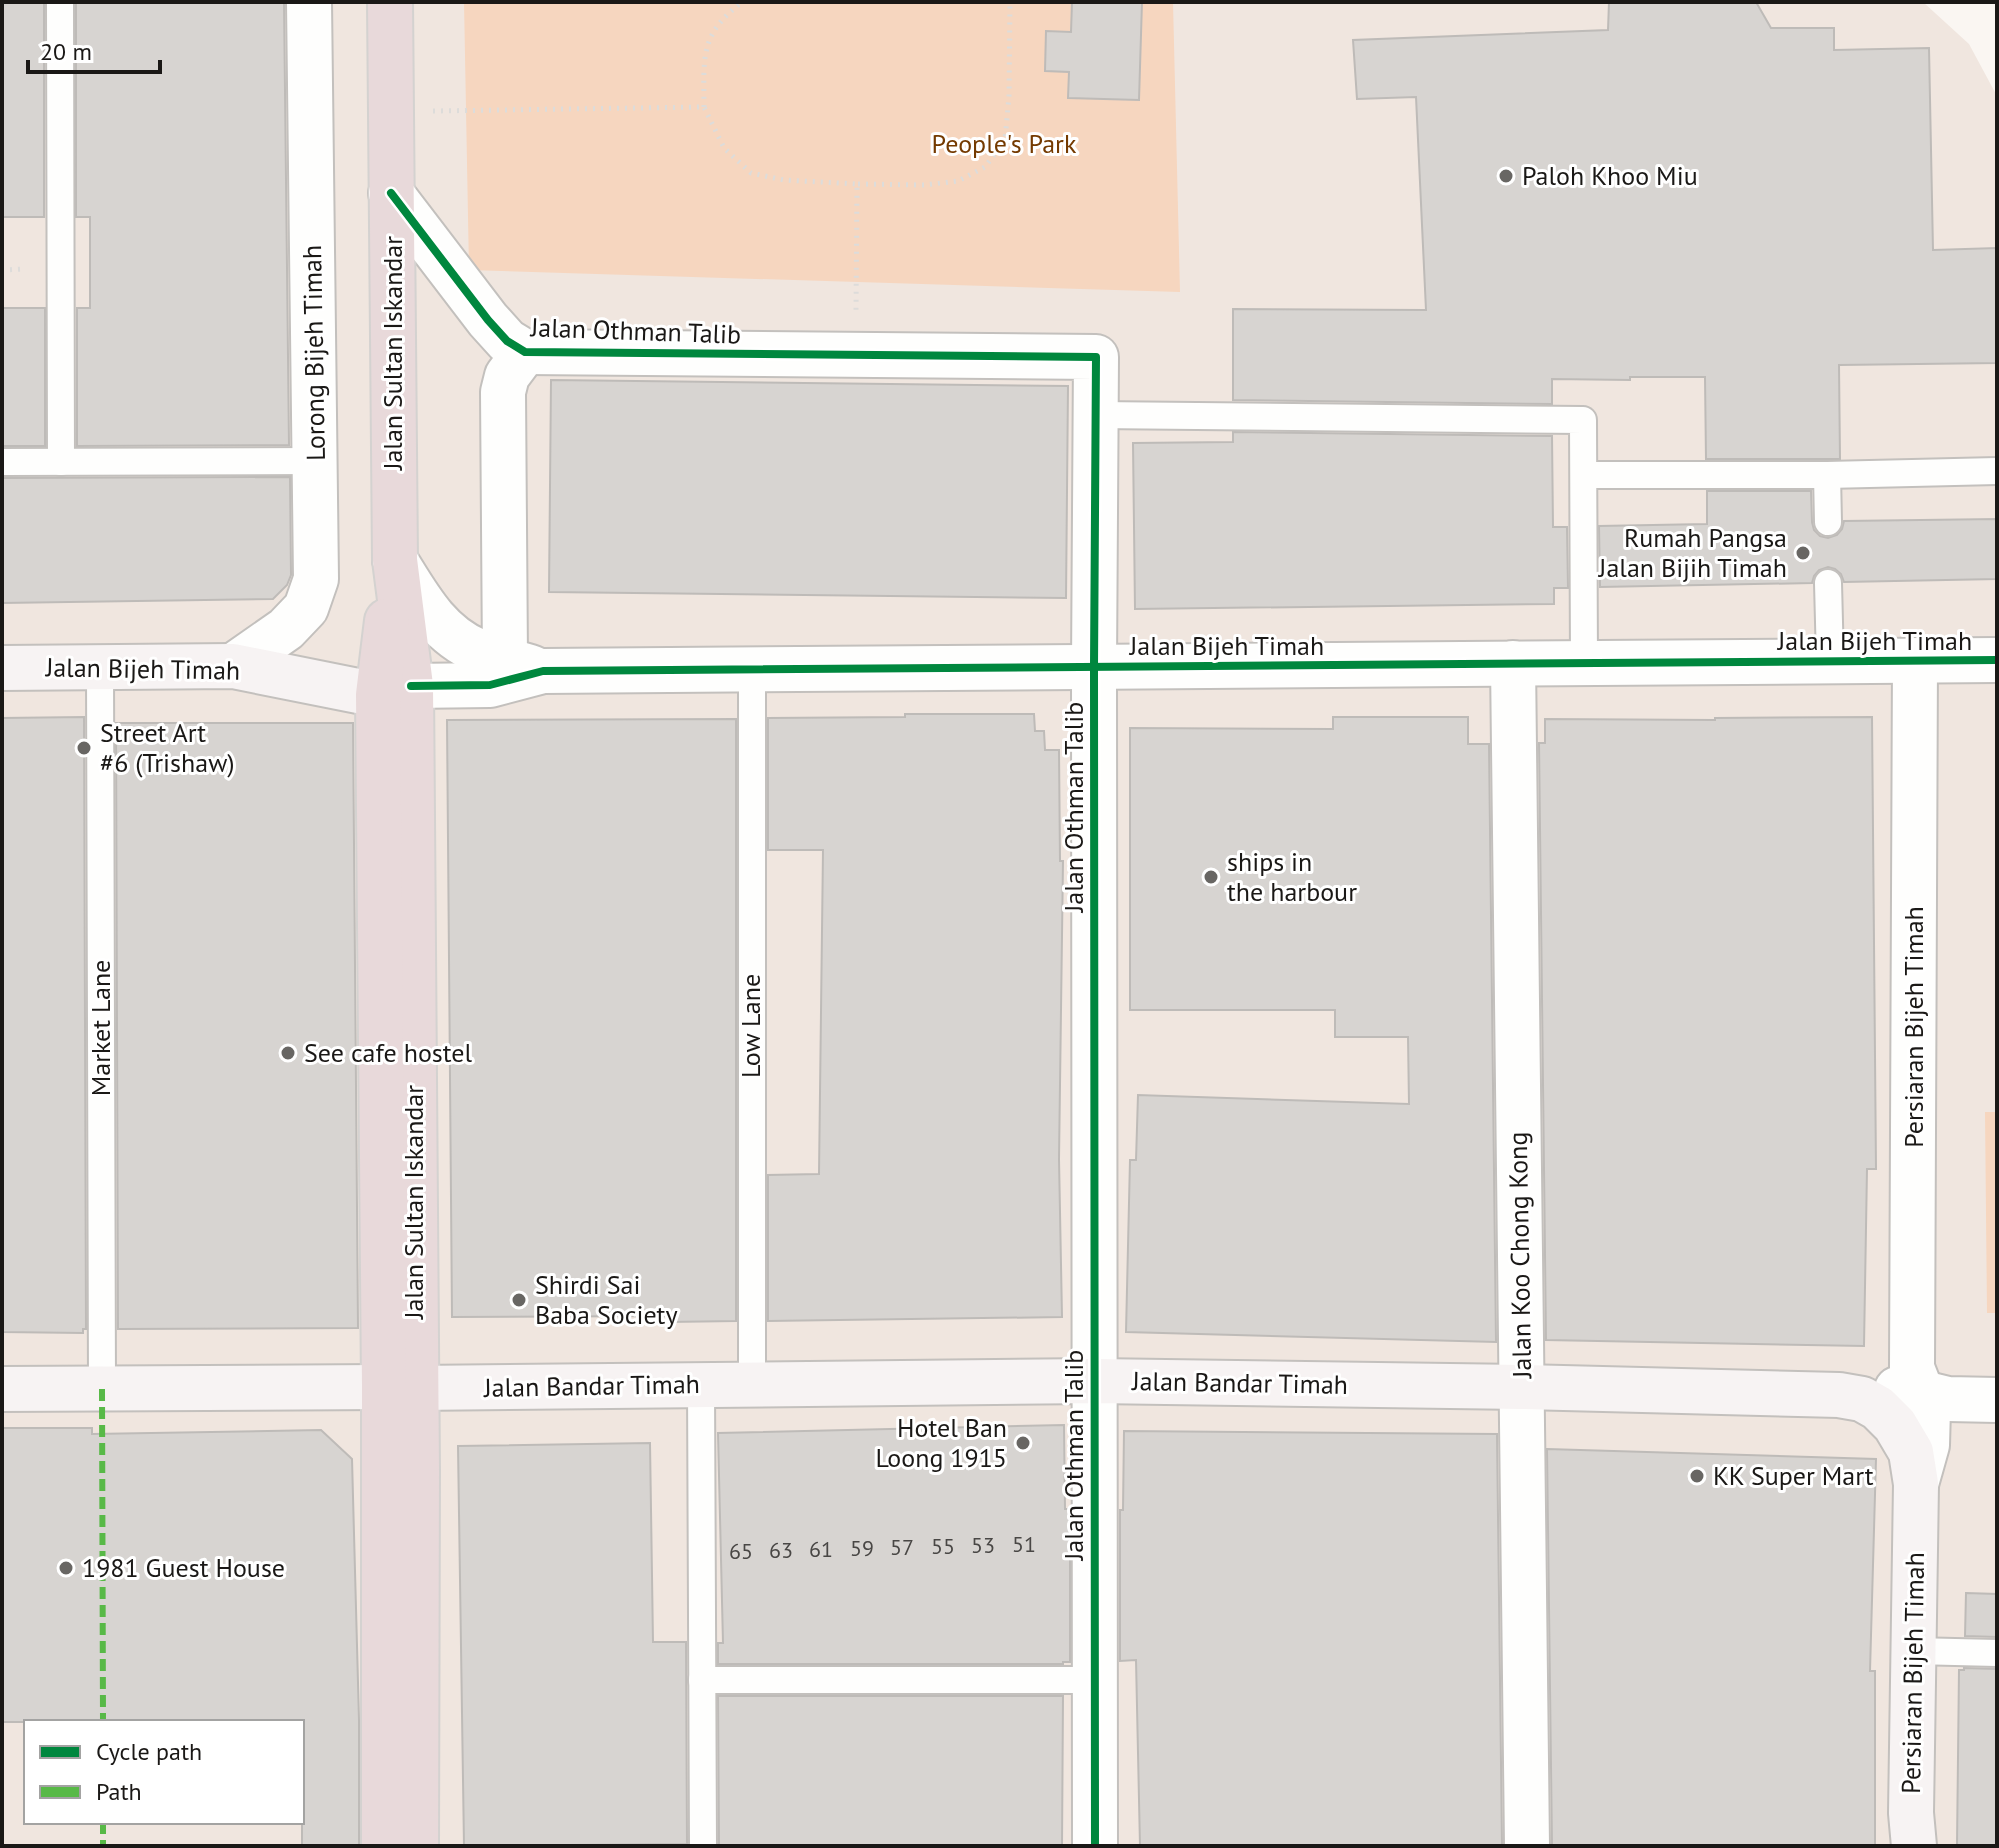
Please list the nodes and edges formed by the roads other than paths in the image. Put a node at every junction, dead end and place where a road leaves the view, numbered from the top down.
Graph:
1 (60, 2) edge
2 (309, 2) edge
3 (390, 2) edge
4 (391, 193) junction
5 (525, 352) junction
6 (1096, 415) junction
7 (316, 461) junction
8 (2, 462) edge
9 (61, 462) junction
10 (1997, 471) edge
11 (1585, 475) junction
12 (1827, 475) junction
13 (1828, 522) dead end
14 (395, 560) junction
15 (1828, 583) dead end
16 (1915, 660) junction
17 (1997, 660) edge
18 (1830, 661) junction
19 (1513, 663) junction
20 (1584, 663) junction
21 (524, 665) junction
22 (233, 666) junction
23 (100, 667) junction
24 (1094, 667) junction
25 (2, 668) edge
26 (752, 669) junction
27 (395, 690) junction
28 (1095, 1381) junction
29 (701, 1384) junction
30 (752, 1384) junction
31 (1522, 1387) junction
32 (400, 1388) junction
33 (2, 1389) edge
34 (102, 1389) junction
35 (1922, 1392) junction
36 (1839, 1395) junction
37 (1997, 1400) edge
38 (1916, 1484) junction
39 (1913, 1651) junction
40 (1997, 1653) edge
41 (702, 1680) junction
42 (1094, 1680) junction
43 (1907, 1835) edge
44 (384, 1846) edge
45 (416, 1846) edge
46 (703, 1846) edge
47 (1095, 1846) edge
48 (1527, 1846) edge

1 - 9 lane
2 - 7 street, Lorong Bijeh Timah
3 - 4 highway, Jalan Sultan Iskandar
4 - 5 street, Jalan Othman Talib
4 - 14 highway, Jalan Sultan Iskandar
5 - 6 street, Jalan Othman Talib
5 - 21 street
6 - 11 lane
6 - 24 street, Jalan Othman Talib
7 - 9 lane
7 - 22 street, Lorong Bijeh Timah
8 - 9 lane
10 - 12 lane
11 - 12 lane
11 - 20 lane
12 - 13 lane
14 - 21 street
14 - 27 highway, Jalan Sultan Iskandar
15 - 18 lane
16 - 17 street, Jalan Bijeh Timah
16 - 18 street, Jalan Bijeh Timah
16 - 35 street, Persiaran Bijeh Timah
18 - 20 street, Jalan Bijeh Timah
19 - 20 street, Jalan Bijeh Timah
19 - 24 street, Jalan Bijeh Timah
19 - 31 street, Jalan Koo Chong Kong
21 - 26 street, Jalan Bijeh Timah
21 - 27 street, Jalan Bijeh Timah
22 - 23 main road, Jalan Bijeh Timah
22 - 27 main road, Jalan Bijeh Timah
23 - 25 main road, Jalan Bijeh Timah
23 - 34 lane, Market Lane
24 - 26 street, Jalan Bijeh Timah
24 - 28 street, Jalan Othman Talib
26 - 30 lane, Low Lane
27 - 32 highway, Jalan Sultan Iskandar
28 - 30 main road, Jalan Bandar Timah
28 - 31 main road, Jalan Bandar Timah
28 - 42 street, Jalan Othman Talib
29 - 30 main road, Jalan Bandar Timah
29 - 32 main road, Jalan Bandar Timah
29 - 41 lane
31 - 36 main road, Jalan Bandar Timah
31 - 48 street, Jalan Koo Chong Kong
32 - 34 main road, Jalan Bandar Timah
32 - 44 highway, Jalan Sultan Iskandar
32 - 45 highway, Jalan Sultan Iskandar
33 - 34 main road, Jalan Bandar Timah
35 - 36 street
35 - 37 street
35 - 38 street, Persiaran Bijeh Timah
36 - 38 main road, Jalan Bandar Timah
38 - 39 main road, Persiaran Bijeh Timah
39 - 40 lane
39 - 43 main road, Persiaran Bijeh Timah
41 - 42 lane
41 - 46 lane
42 - 47 street, Jalan Othman Talib

